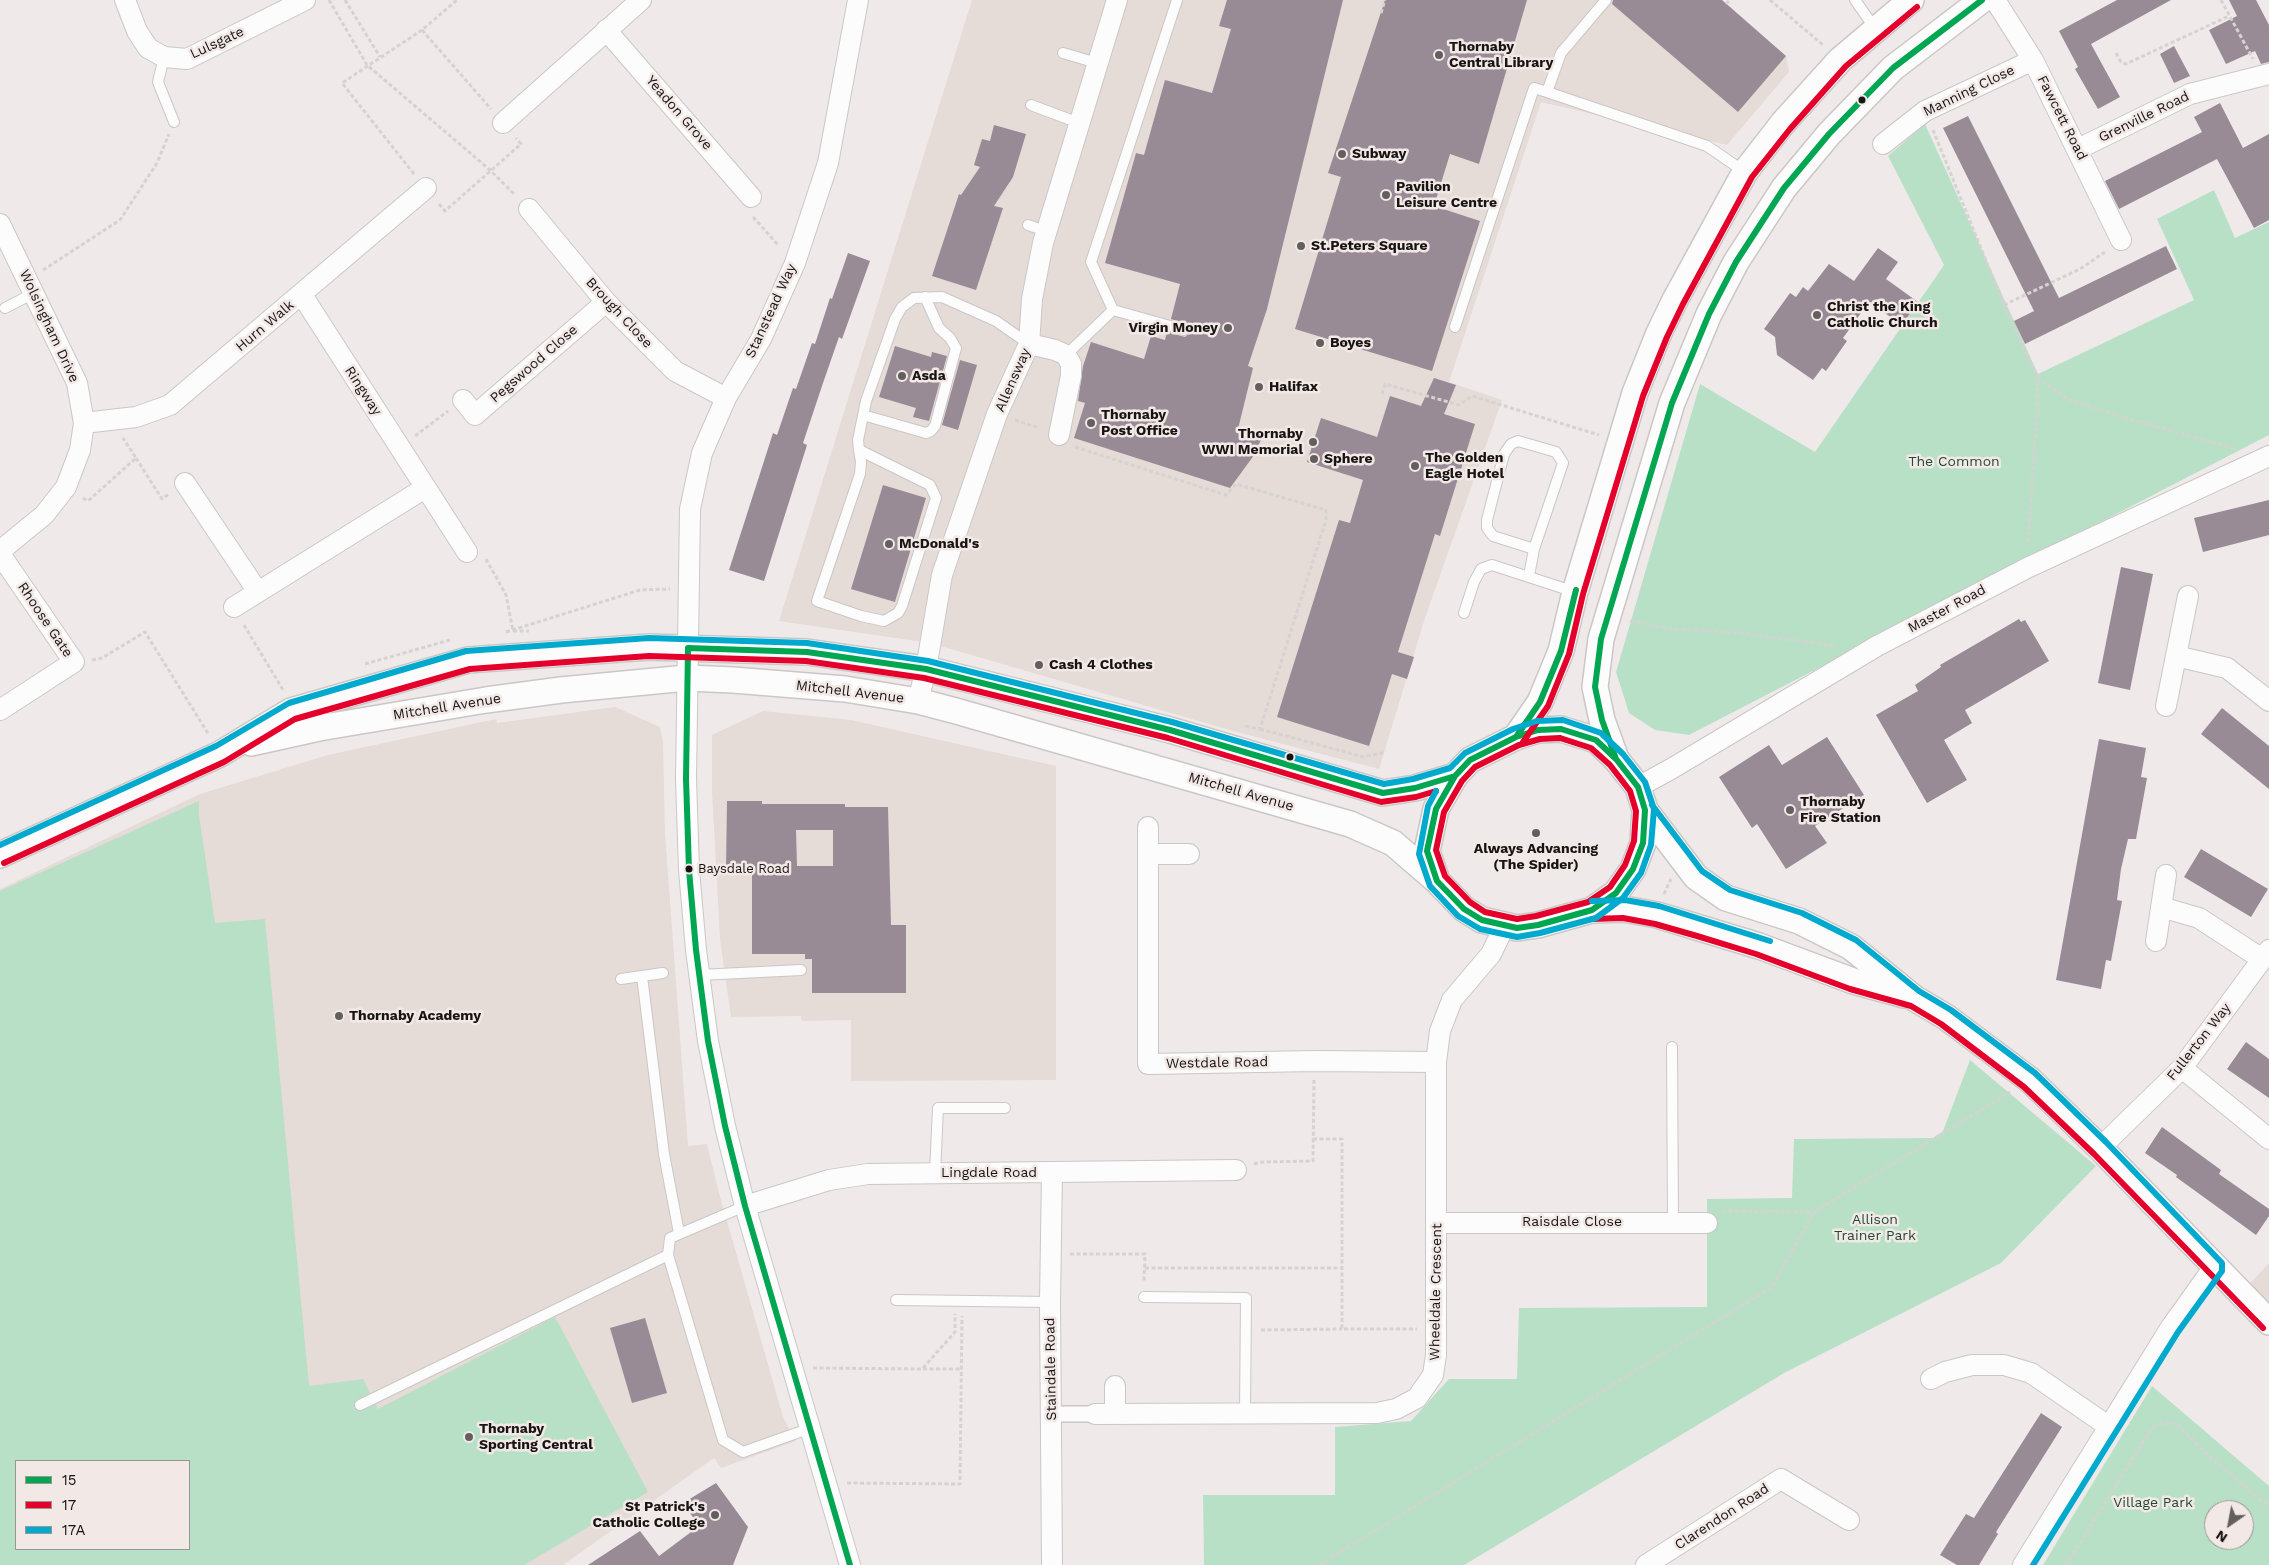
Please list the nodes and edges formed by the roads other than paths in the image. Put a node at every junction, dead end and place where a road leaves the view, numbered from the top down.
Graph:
1 (125, 0) edge
2 (305, 0) edge
3 (641, 0) edge
4 (858, 0) edge
5 (1117, 0) edge
6 (1176, 0) edge
7 (1606, 0) edge
8 (1855, 0) edge
9 (1911, 0) edge
10 (1982, 0) edge
11 (1995, 0) edge
12 (606, 30) junction
13 (1876, 30) junction
14 (1063, 53) dead end
15 (164, 57) junction
16 (2033, 60) junction
17 (1097, 63) junction
18 (2266, 76) edge
19 (1548, 92) junction
20 (1031, 105) dead end
21 (174, 122) road end
22 (503, 123) road end
23 (1079, 123) junction
24 (1884, 144) dead end
25 (2078, 149) junction
26 (1745, 172) junction
27 (426, 188) road end
28 (751, 197) road end
29 (529, 209) road end
30 (0, 224) edge
31 (2121, 240) road end
32 (30, 286) junction
33 (302, 295) junction
34 (925, 297) junction
35 (606, 302) junction
36 (5, 308) dead end
37 (1113, 310) junction
38 (1455, 327) dead end
39 (1184, 330) dead end
40 (1029, 344) junction
41 (1066, 355) junction
42 (1636, 393) junction
43 (726, 398) junction
44 (463, 400) road end
45 (1672, 403) junction
46 (863, 415) junction
47 (84, 423) junction
48 (1059, 435) road end
49 (859, 450) junction
50 (2269, 456) edge
51 (185, 484) road end
52 (425, 488) junction
53 (1534, 549) junction
54 (0, 552) edge
55 (467, 552) road end
56 (1529, 576) junction
57 (258, 592) junction
58 (1576, 592) junction
59 (2188, 596) dead end
60 (234, 608) road end
61 (1464, 613) dead end
62 (688, 648) junction
63 (2176, 656) junction
64 (926, 669) junction
65 (687, 678) junction
66 (918, 701) junction
67 (2269, 701) edge
68 (2166, 706) dead end
69 (0, 710) edge
70 (1516, 737) junction
71 (227, 751) junction
72 (1616, 759) junction
73 (1455, 776) junction
74 (1642, 798) junction
75 (1148, 827) dead end
76 (1148, 854) junction
77 (1189, 854) dead end
78 (0, 855) edge
79 (2166, 875) dead end
80 (1437, 880) junction
81 (2161, 907) junction
82 (1592, 910) junction
83 (1505, 925) junction
84 (2156, 941) dead end
85 (2266, 954) edge
86 (801, 970) dead end
87 (663, 973) dead end
88 (699, 975) junction
89 (642, 976) junction
90 (621, 979) dead end
91 (1914, 998) junction
92 (1672, 1047) dead end
93 (1436, 1062) junction
94 (2182, 1068) junction
95 (1005, 1108) dead end
96 (2269, 1139) edge
97 (2100, 1148) junction
98 (1236, 1170) road end
99 (1052, 1173) junction
100 (935, 1174) junction
101 (745, 1206) junction
102 (1673, 1222) junction
103 (1437, 1223) junction
104 (1707, 1223) road end
105 (679, 1233) junction
106 (668, 1255) junction
107 (2214, 1267) junction
108 (1144, 1297) road end
109 (896, 1300) dead end
110 (1050, 1302) junction
111 (2269, 1322) edge
112 (1931, 1379) dead end
113 (1115, 1386) dead end
114 (360, 1404) dead end
115 (1245, 1412) junction
116 (1052, 1414) junction
117 (1105, 1414) junction
118 (2108, 1426) junction
119 (811, 1428) junction
120 (1849, 1520) dead end
121 (850, 1565) edge
122 (1052, 1565) edge
123 (1646, 1565) edge
124 (2023, 1565) edge

1 - 15 street
2 - 15 street, Lulsgate
3 - 12 street
4 - 43 street, Stanstead Way
5 - 17 street, Allensway
6 - 37 lane
7 - 19 lane
8 - 13 lane
9 - 13 street
10 - 45 street
11 - 16 street, Fawcett Road
12 - 22 street
12 - 28 street, Yeadon Grove
13 - 26 street
14 - 17 lane
15 - 21 lane
16 - 24 street, Manning Close
16 - 25 street, Fawcett Road
17 - 23 street, Allensway
18 - 25 street, Grenville Road
19 - 26 lane
19 - 38 lane
20 - 23 lane
23 - 40 street, Allensway
25 - 31 street, Fawcett Road
26 - 42 street
27 - 33 street, Hurn Walk
29 - 35 street, Brough Close
30 - 32 street, Wolsingham Drive
32 - 36 lane
32 - 47 street, Wolsingham Drive
33 - 47 street, Hurn Walk
33 - 52 street, Ringway
34 - 40 lane
34 - 46 lane
34 - 46 lane
35 - 43 street, Brough Close
35 - 44 street, Pegswood Close
37 - 39 lane
37 - 41 lane
40 - 41 street
40 - 64 street, Allensway
41 - 48 street
42 - 45 street
42 - 58 street
43 - 62 street, Stanstead Way
45 - 72 street
46 - 49 lane
47 - 54 street, Wolsingham Drive
49 - 49 lane
50 - 74 street, Master Road
51 - 57 street
52 - 55 street, Ringway
52 - 57 street
53 - 53 lane
53 - 56 lane
54 - 69 street, Rhoose Gate
56 - 58 lane
56 - 61 lane
57 - 60 street
58 - 70 street
59 - 63 street
62 - 64 street, Mitchell Avenue
62 - 65 street
62 - 71 street, Mitchell Avenue
63 - 67 street
63 - 68 street
64 - 66 street, Allensway
64 - 73 street, Mitchell Avenue
65 - 66 street, Mitchell Avenue
65 - 71 street, Mitchell Avenue
65 - 88 street
66 - 80 street, Mitchell Avenue
70 - 72 street, Mitchell Avenue
70 - 73 street, Mitchell Avenue
71 - 78 street, Mitchell Avenue
72 - 74 street, Mitchell Avenue
73 - 80 street, Mitchell Avenue
74 - 82 street, Mitchell Avenue
74 - 91 street
75 - 76 street, Westdale Road
76 - 77 street
76 - 93 street, Westdale Road
79 - 81 street
80 - 83 street, Mitchell Avenue
81 - 84 street
81 - 85 street
82 - 83 street, Mitchell Avenue
82 - 91 street
83 - 93 street, Wheeldale Crescent
85 - 94 street, Fullerton Way
86 - 88 lane
87 - 89 lane
88 - 101 street
89 - 90 lane
89 - 105 lane
91 - 97 street
92 - 102 lane
93 - 103 street, Wheeldale Crescent
94 - 96 street
94 - 97 street, Fullerton Way
95 - 100 lane
97 - 107 street
98 - 99 street, Lingdale Road
99 - 100 street, Lingdale Road
99 - 110 street, Staindale Road
100 - 101 street, Lingdale Road
101 - 105 lane
101 - 119 street
102 - 103 street, Raisdale Close
102 - 104 street, Raisdale Close
103 - 115 street, Wheeldale Crescent
105 - 106 lane
106 - 114 lane
106 - 119 lane
107 - 111 street
107 - 118 street
108 - 115 lane
109 - 110 lane
110 - 116 street, Staindale Road
112 - 118 street
113 - 117 street
115 - 117 street, Wheeldale Crescent
116 - 117 street
116 - 122 street, Staindale Road
118 - 124 street
119 - 121 street
120 - 123 street, Clarendon Road

